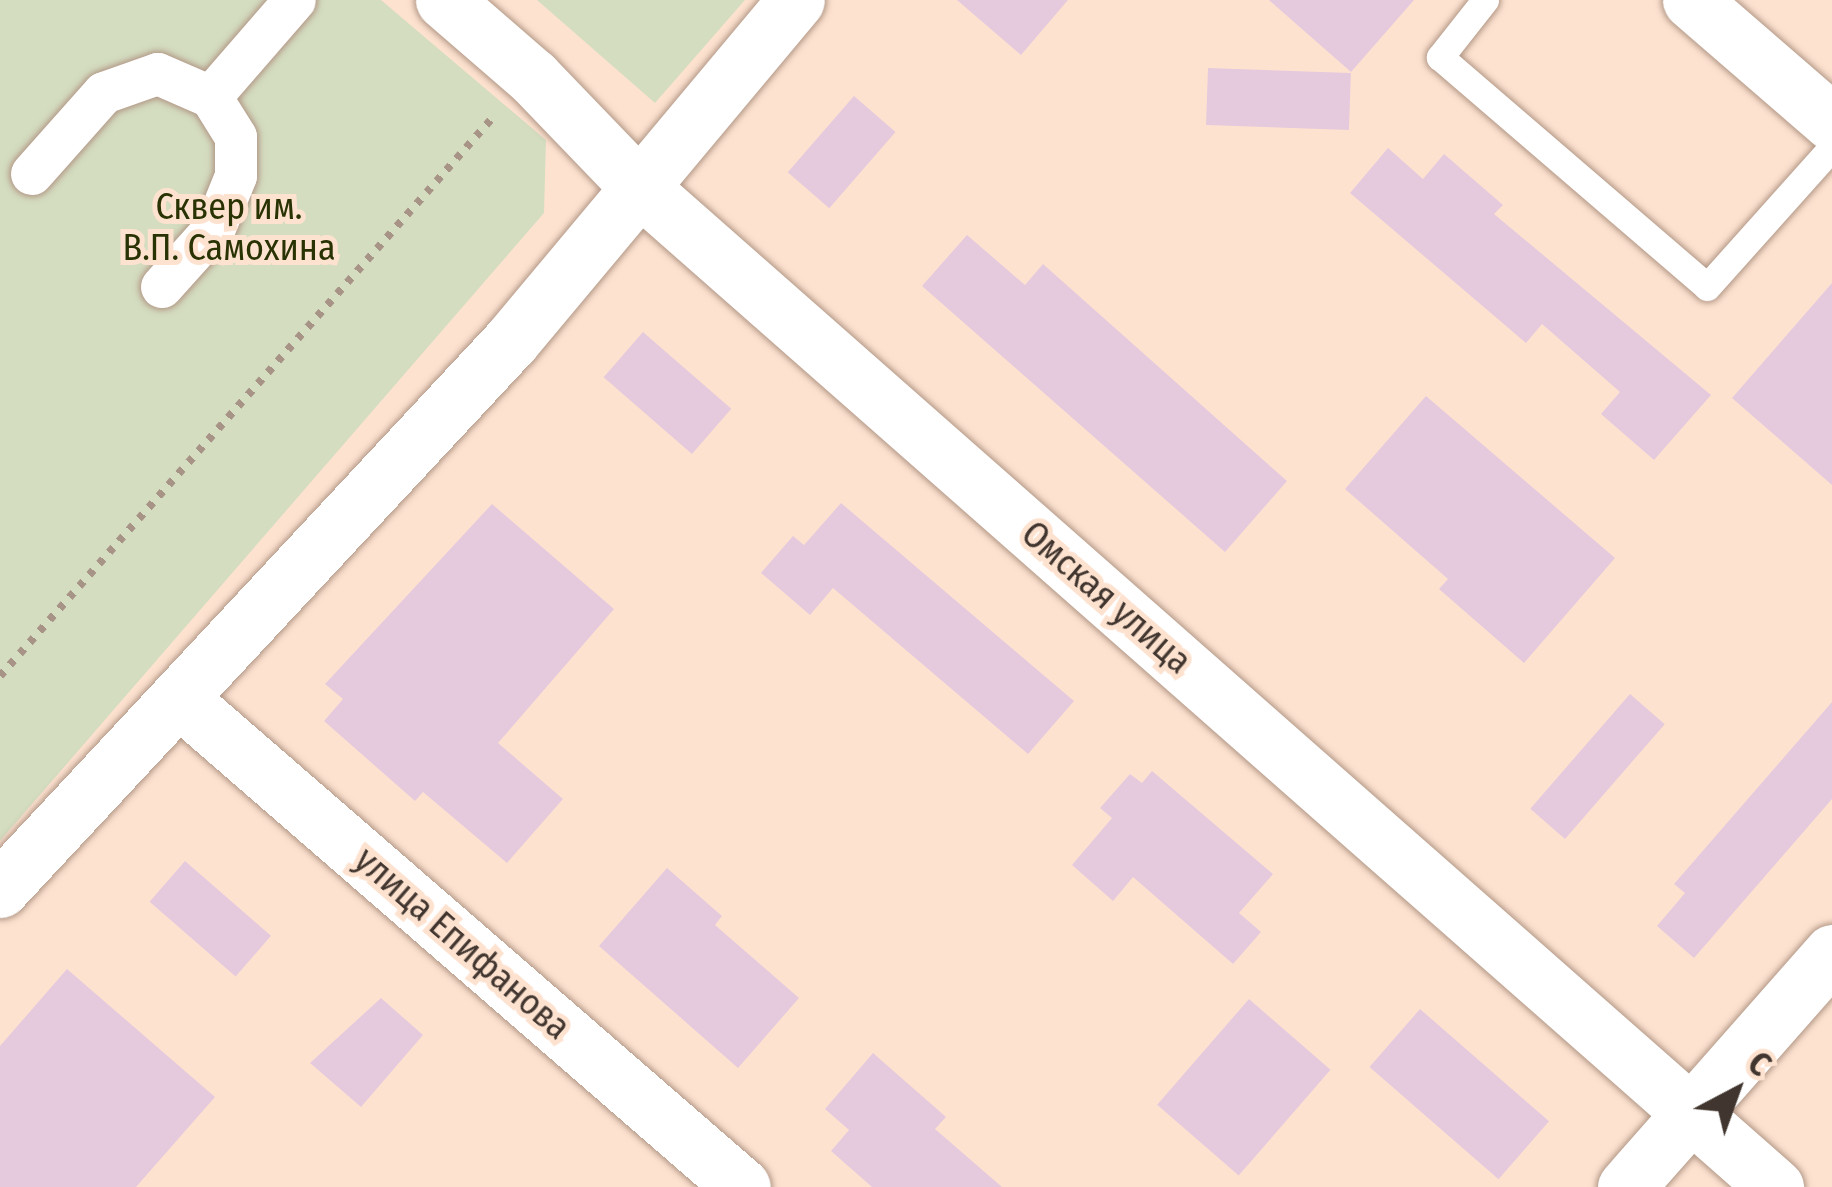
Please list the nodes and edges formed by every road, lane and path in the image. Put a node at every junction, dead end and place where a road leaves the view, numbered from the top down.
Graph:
1 (295, 0) edge
2 (444, 0) edge
3 (796, 0) edge
4 (1485, 0) edge
5 (1691, 0) edge
6 (487, 94) dead end
7 (211, 97) junction
8 (1832, 122) edge
9 (1832, 147) edge
10 (32, 174) dead end
11 (636, 184) junction
12 (162, 286) dead end
13 (0, 676) edge
14 (182, 701) junction
15 (0, 889) edge
16 (1832, 953) edge
17 (1692, 1113) junction
18 (742, 1187) edge
19 (1626, 1187) edge
20 (1775, 1187) edge

1 - 7 street
2 - 11 street, Омская улица
3 - 11 street
4 - 9 lane
5 - 8 street
6 - 13 path
7 - 10 street
7 - 12 street
11 - 14 street
11 - 17 street, Омская улица
14 - 15 street
14 - 18 street, улица Епифанова
16 - 17 street
17 - 19 street
17 - 20 street, Омская улица

